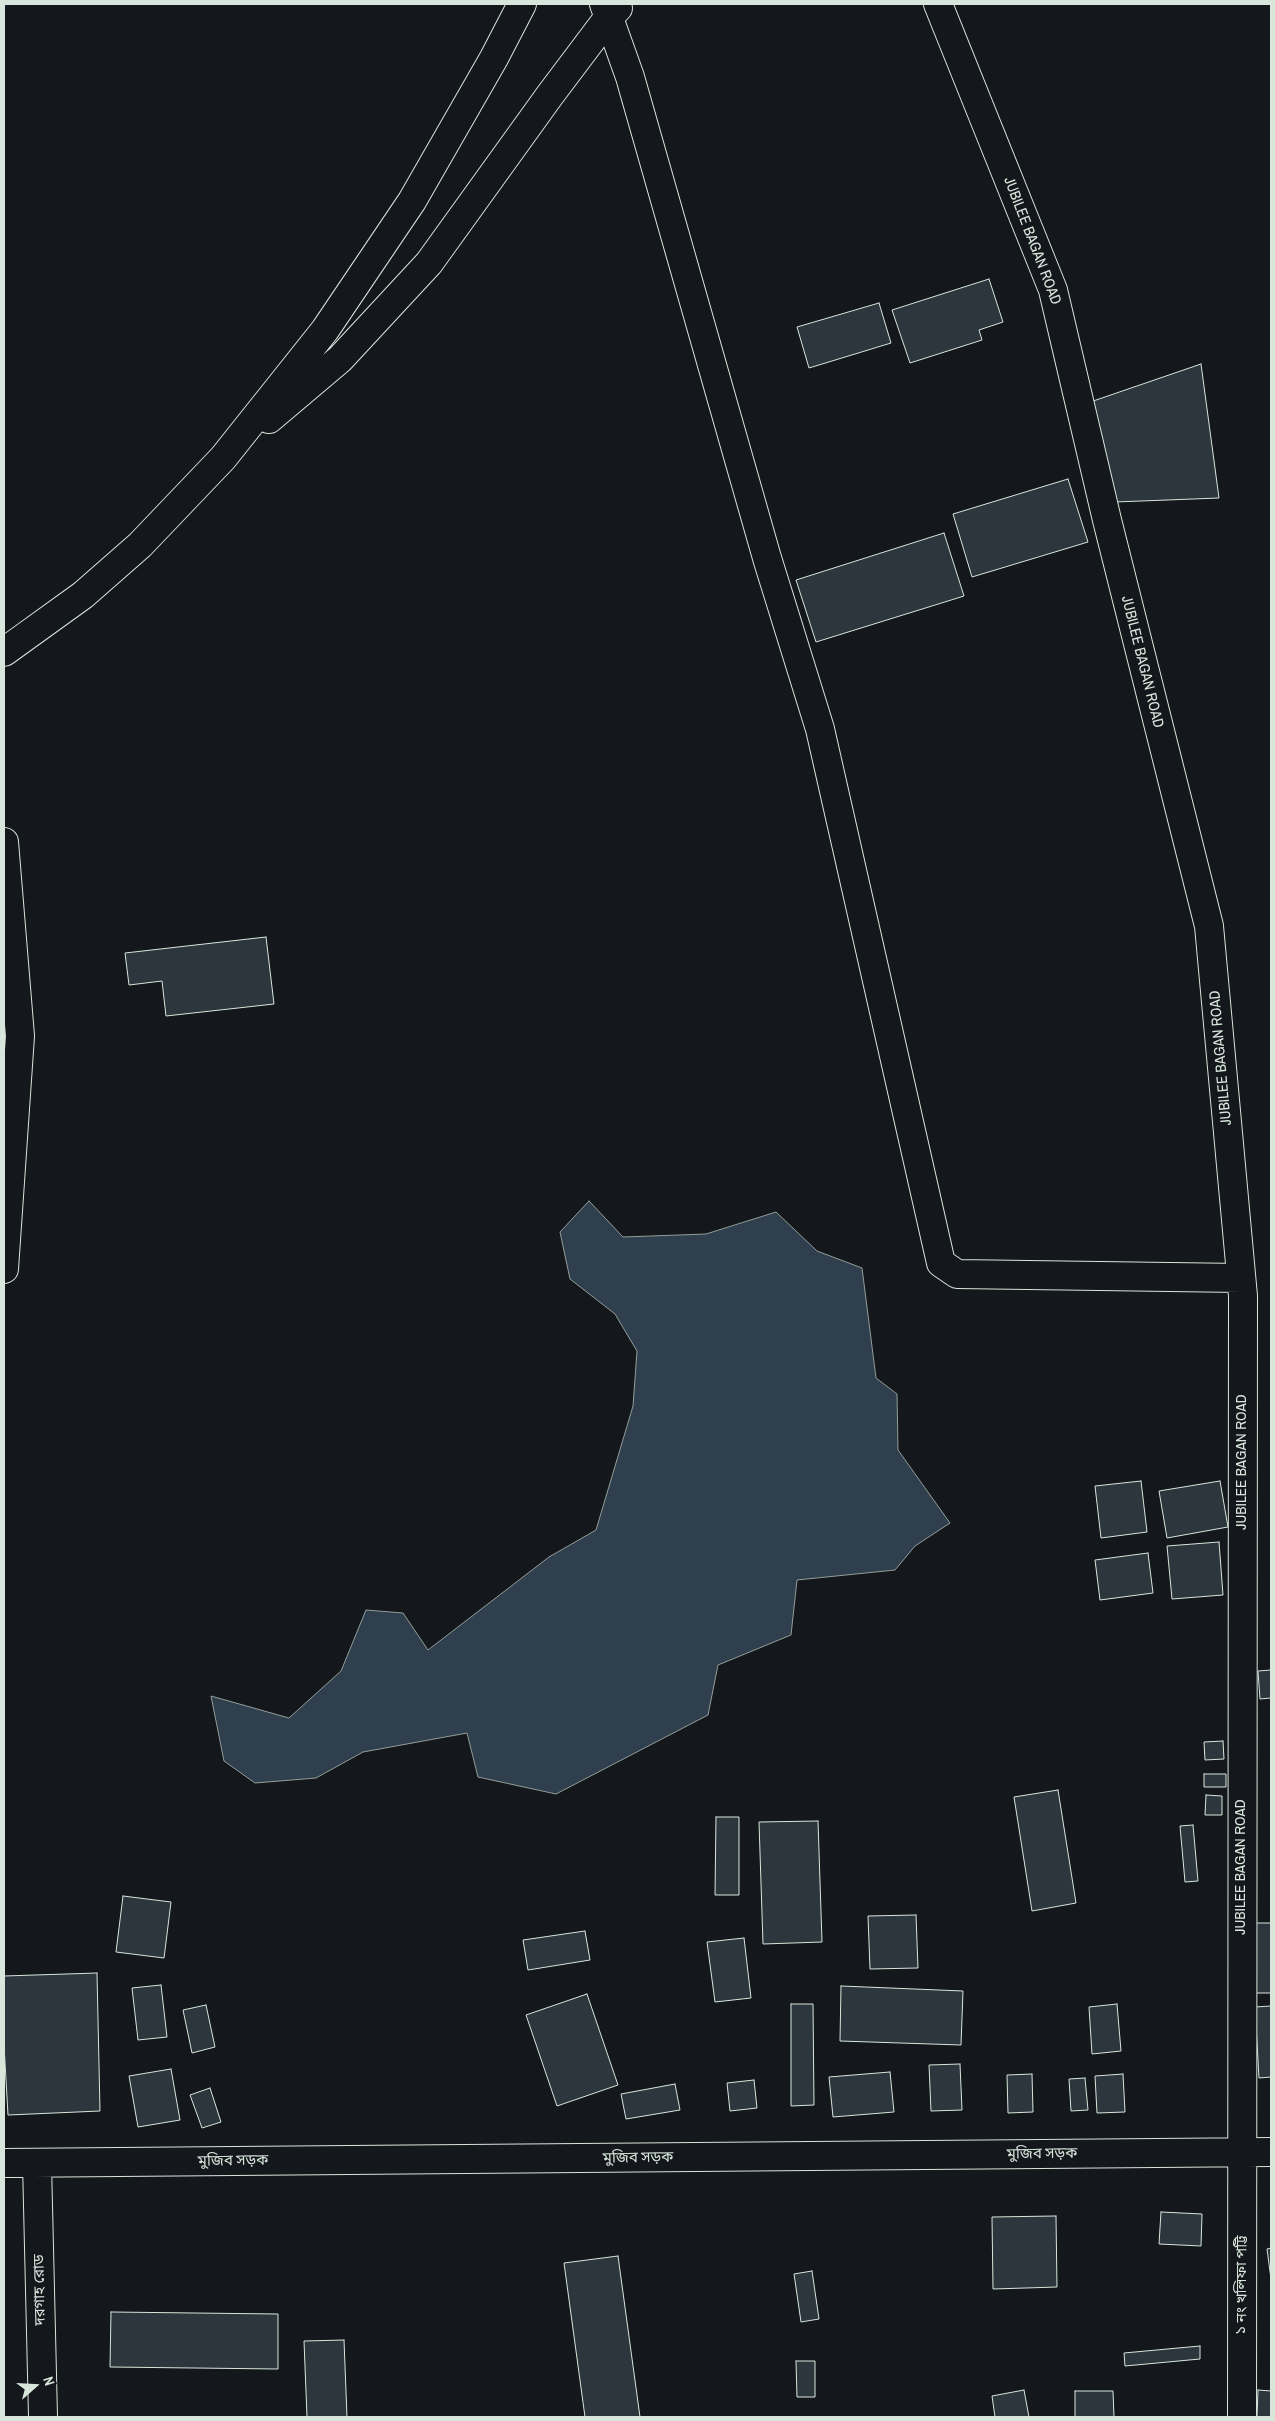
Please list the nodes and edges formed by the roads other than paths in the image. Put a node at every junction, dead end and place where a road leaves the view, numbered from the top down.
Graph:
1 (522, 4) edge
2 (938, 4) edge
3 (612, 8) edge
4 (223, 458) junction
5 (4, 652) edge
6 (4, 842) edge
7 (4, 1269) edge
8 (1241, 1278) junction
9 (1242, 2152) junction
10 (1271, 2152) edge
11 (4, 2163) edge
12 (38, 2163) junction
13 (43, 2417) edge
14 (1242, 2417) edge

1 - 4 street
2 - 8 street, JUBILEE BAGAN ROAD
3 - 4 street
3 - 8 street
4 - 5 street
6 - 7 street
8 - 9 street, JUBILEE BAGAN ROAD
9 - 10 street, মুজিব সড়ক
9 - 12 street, মুজিব সড়ক
9 - 14 street, ১ নং খলিফা পট্টি
11 - 12 street, মুজিব সড়ক
12 - 13 street, দরগাহ রোড

